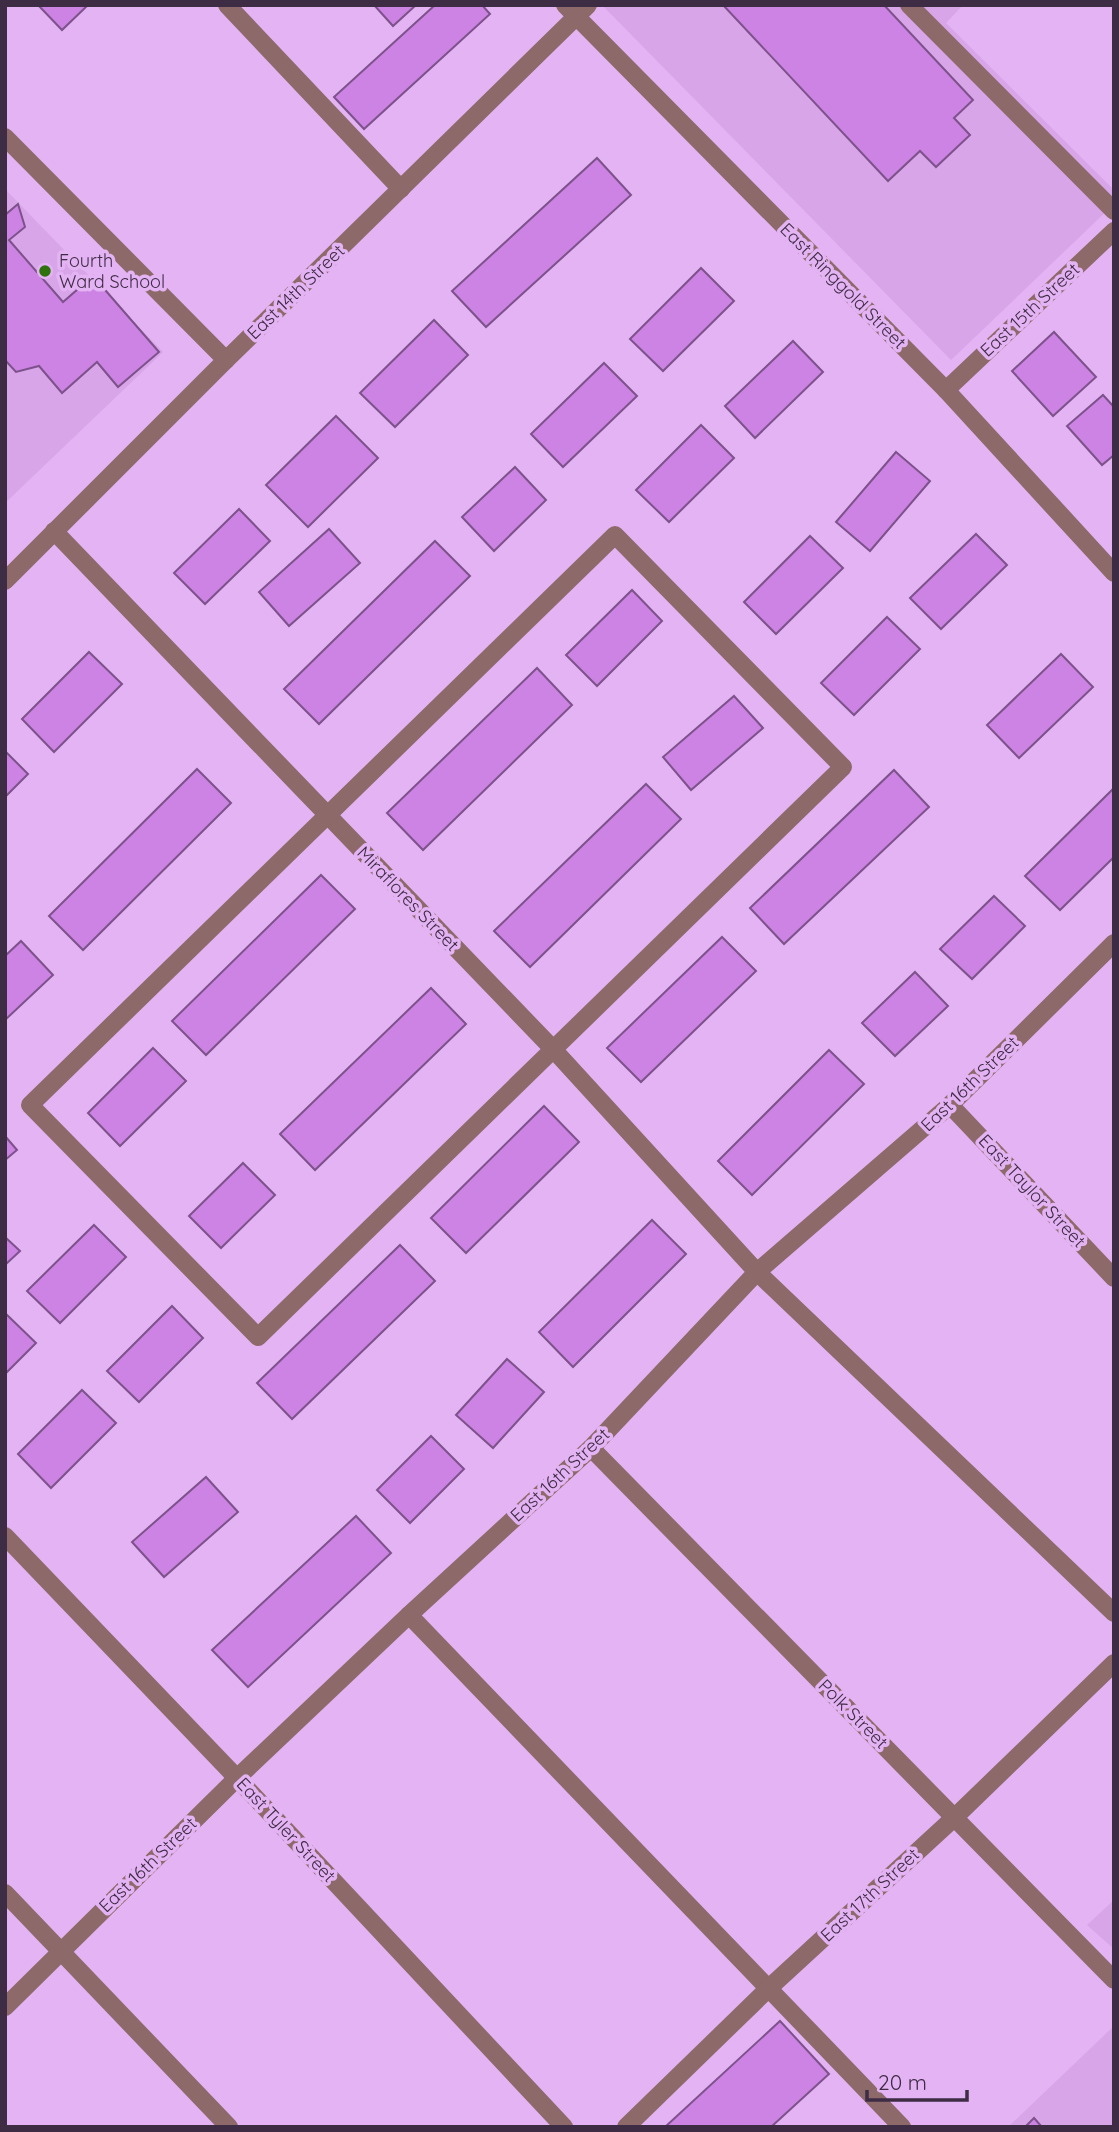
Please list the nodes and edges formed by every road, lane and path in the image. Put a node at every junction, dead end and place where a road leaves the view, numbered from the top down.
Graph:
1 (227, 5) edge
2 (909, 5) edge
3 (576, 9) edge
4 (5, 137) edge
5 (401, 189) junction
6 (1114, 211) edge
7 (1114, 231) edge
8 (226, 360) junction
9 (946, 390) junction
10 (54, 531) junction
11 (1114, 573) edge
12 (5, 580) edge
13 (327, 816) junction
14 (1114, 943) edge
15 (553, 1049) junction
16 (950, 1105) junction
17 (757, 1272) junction
18 (1114, 1278) edge
19 (591, 1448) junction
20 (5, 1536) edge
21 (1114, 1613) edge
22 (409, 1615) junction
23 (1114, 1662) edge
24 (237, 1778) junction
25 (955, 1817) junction
26 (5, 1894) edge
27 (60, 1951) junction
28 (1114, 1980) edge
29 (770, 1987) junction
30 (5, 2007) edge
31 (229, 2127) edge
32 (564, 2127) edge
33 (626, 2127) edge
34 (902, 2127) edge

1 - 5 street
2 - 6 street
3 - 5 street, East 14th Street
3 - 9 street, East Ringgold Street
4 - 8 street
5 - 8 street, East 14th Street
7 - 9 street, East 15th Street
8 - 10 street, East 14th Street
9 - 11 street, East Ringgold Street
10 - 12 street, East 14th Street
10 - 13 street, Miraflores Street
13 - 15 street, Miraflores Street
13 - 15 street
13 - 15 street
14 - 16 street, East 16th Street
15 - 17 street, Miraflores Street
16 - 17 street, East 16th Street
16 - 18 street, East Taylor Street
17 - 19 street, East 16th Street
17 - 21 street, Miraflores Street
19 - 22 street, East 16th Street
19 - 25 street, Polk Street
20 - 24 street, East Tyler Street
22 - 24 street, East 16th Street
22 - 29 street
23 - 25 street, East 17th Street
24 - 27 street, East 16th Street
24 - 32 street, East Tyler Street
25 - 28 street, Polk Street
25 - 29 street, East 17th Street
26 - 27 street
27 - 30 street, East 16th Street
27 - 31 street
29 - 33 street, East 17th Street
29 - 34 street

